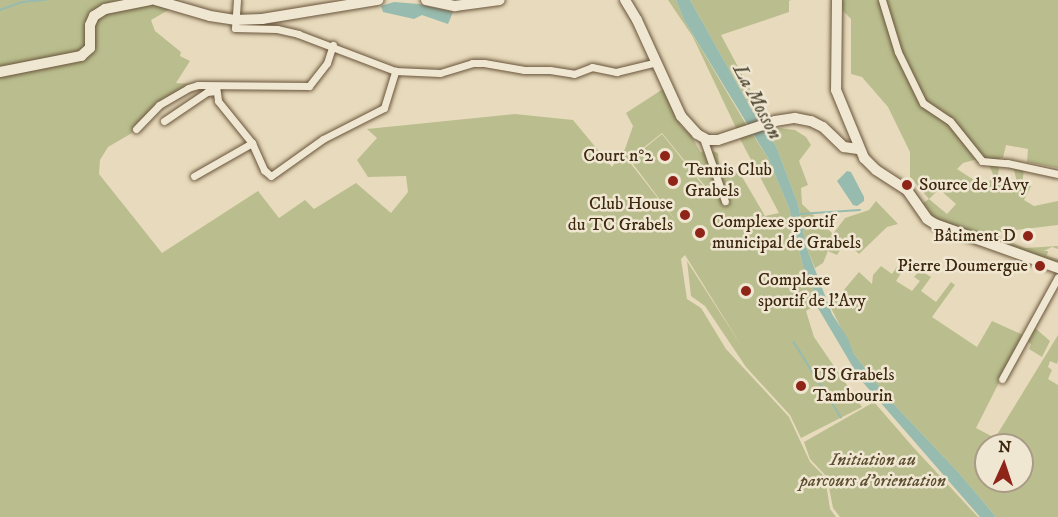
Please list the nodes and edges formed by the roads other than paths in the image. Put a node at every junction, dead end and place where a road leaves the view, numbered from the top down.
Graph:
1 (150, 0) edge
2 (155, 0) edge
3 (180, 0) edge
4 (237, 0) edge
5 (371, 0) edge
6 (426, 0) edge
7 (500, 0) edge
8 (882, 0) edge
9 (626, 1) edge
10 (840, 1) edge
11 (195, 11) junction
12 (235, 20) junction
13 (333, 45) junction
14 (657, 62) junction
15 (395, 71) junction
16 (0, 72) edge
17 (216, 89) junction
18 (164, 121) dead end
19 (136, 129) dead end
20 (705, 139) junction
21 (252, 143) junction
22 (858, 148) junction
23 (1058, 174) edge
24 (194, 176) dead end
25 (725, 201) dead end
26 (1058, 268) edge
27 (1058, 277) edge
28 (1002, 379) dead end

1 - 16 street
2 - 11 street
3 - 11 street
4 - 12 street
5 - 12 street
6 - 7 street
8 - 23 street
9 - 14 street
10 - 22 street
11 - 12 street
12 - 13 street
13 - 15 street
13 - 17 street
14 - 15 street
14 - 20 street
15 - 21 street
17 - 18 street
17 - 19 street
17 - 21 street
20 - 22 street
20 - 25 street
21 - 24 street
22 - 26 street
27 - 28 street

